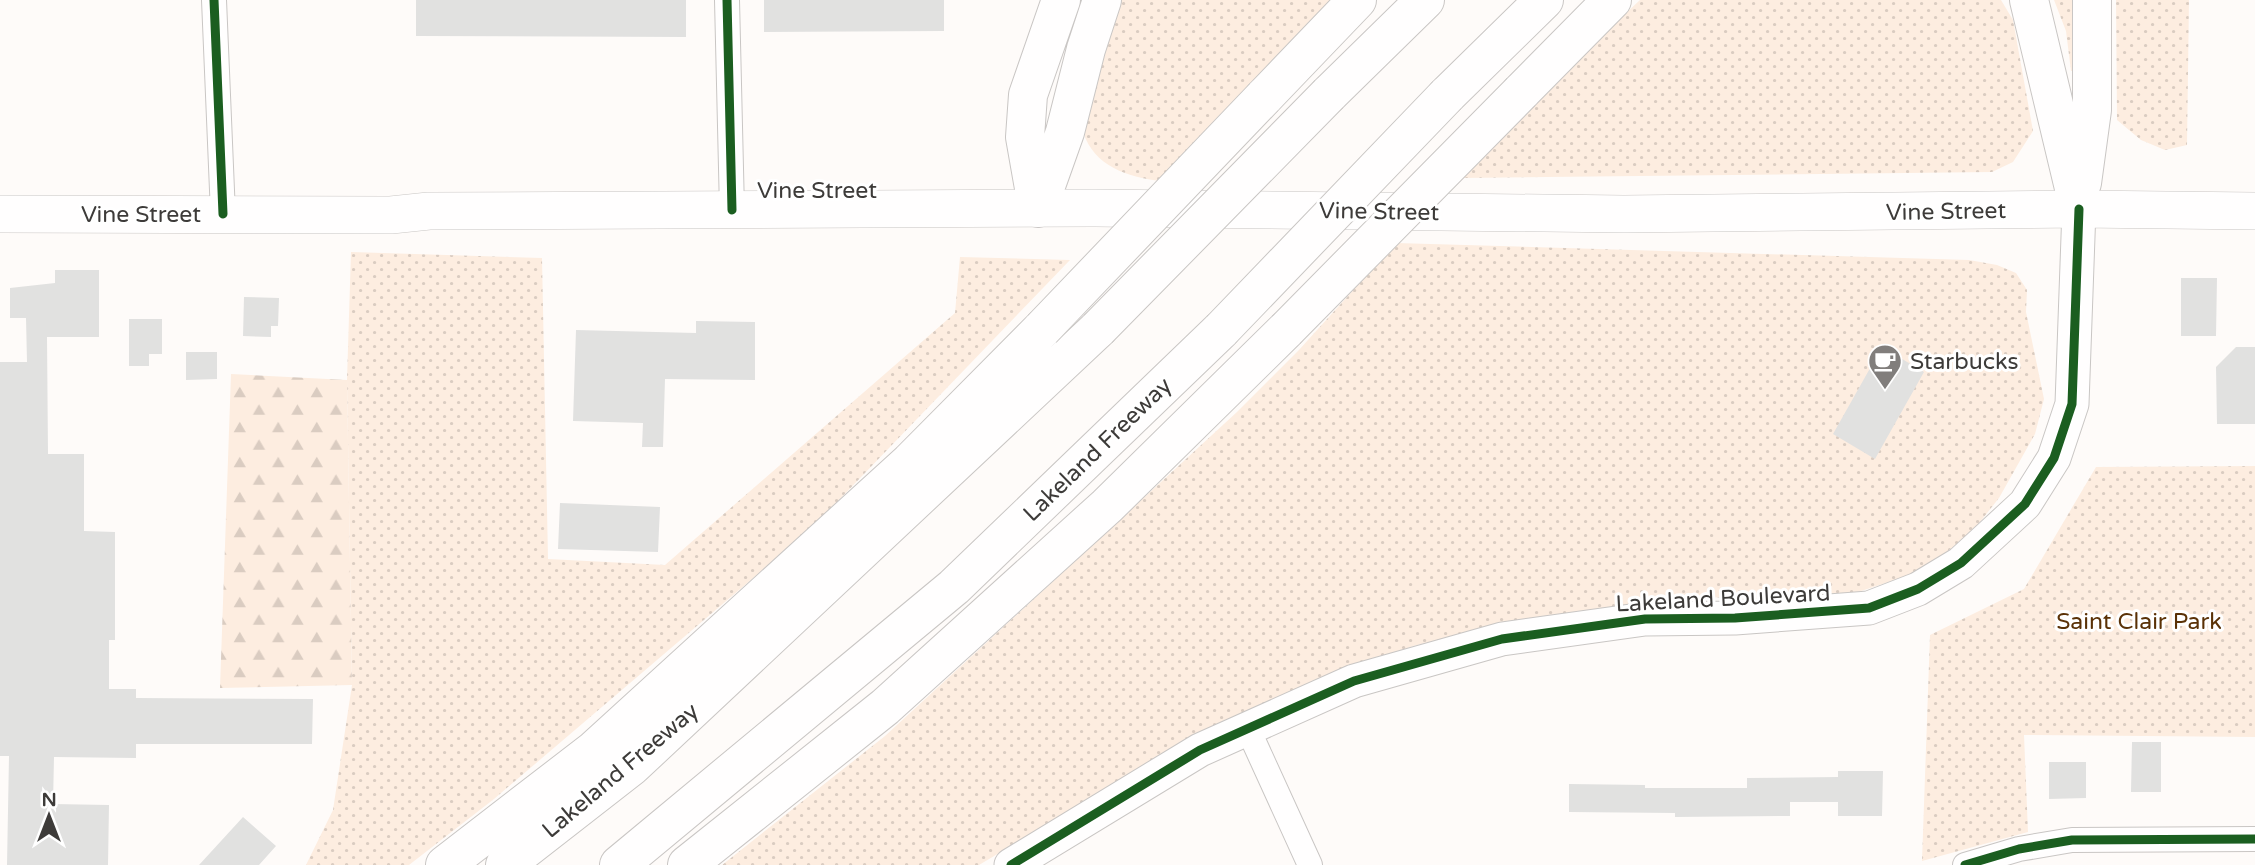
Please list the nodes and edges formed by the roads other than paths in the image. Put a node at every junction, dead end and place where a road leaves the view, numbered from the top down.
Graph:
1 (214, 0) edge
2 (727, 0) edge
3 (1062, 0) edge
4 (1102, 0) edge
5 (1357, 0) edge
6 (1425, 0) edge
7 (1544, 0) edge
8 (1612, 0) edge
9 (2029, 0) edge
10 (2092, 0) edge
11 (1038, 208) junction
12 (2079, 209) junction
13 (732, 210) junction
14 (2255, 211) edge
15 (223, 214) junction
16 (0, 215) edge
17 (1248, 729) junction
18 (2255, 839) edge
19 (445, 865) edge
20 (505, 865) edge
21 (619, 865) edge
22 (687, 865) edge
23 (1011, 865) edge
24 (1310, 865) edge
25 (1965, 865) edge

1 - 15 street
2 - 13 street
3 - 11 highway
4 - 11 highway
5 - 19 highway, bridge
6 - 20 highway, Lakeland Freeway, bridge
7 - 21 highway, Lakeland Freeway, bridge
8 - 22 highway, bridge
9 - 12 highway
10 - 12 highway
11 - 12 main road, Vine Street
11 - 13 main road, Vine Street
12 - 14 main road, Vine Street
12 - 17 street, Lakeland Boulevard
13 - 15 main road, Vine Street
15 - 16 main road, Vine Street
17 - 23 street, Lakeland Boulevard
17 - 24 street
18 - 25 street

